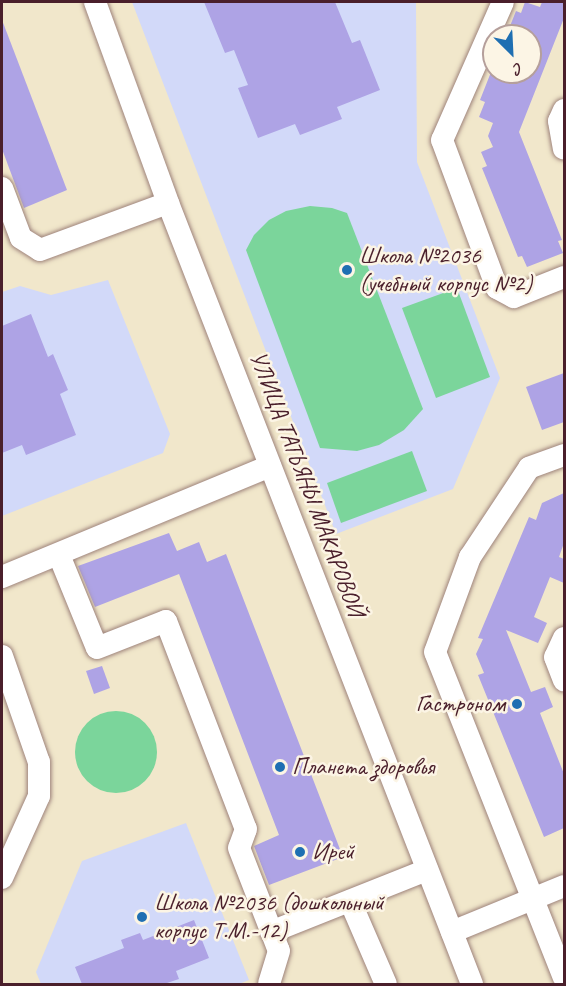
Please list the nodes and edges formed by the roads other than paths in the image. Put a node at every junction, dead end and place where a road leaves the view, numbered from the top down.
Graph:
1 (95, 2) edge
2 (503, 2) edge
3 (564, 110) edge
4 (564, 149) edge
5 (2, 188) edge
6 (168, 202) junction
7 (564, 277) edge
8 (564, 455) edge
9 (270, 466) junction
10 (59, 555) junction
11 (2, 578) edge
12 (564, 638) edge
13 (2, 656) edge
14 (564, 680) edge
15 (427, 870) junction
16 (2, 878) edge
17 (564, 886) edge
18 (534, 897) junction
19 (350, 901) junction
20 (271, 932) junction
21 (452, 932) junction
22 (564, 977) edge
23 (269, 984) edge
24 (386, 984) edge
25 (472, 984) edge

1 - 6 street, УЛИЦА ТАТЬЯНЫ МАКАРОВОЙ
2 - 7 street
3 - 4 street
5 - 6 street
6 - 9 street, УЛИЦА ТАТЬЯНЫ МАКАРОВОЙ
8 - 18 street
9 - 10 street
9 - 15 street, УЛИЦА ТАТЬЯНЫ МАКАРОВОЙ
10 - 11 street
10 - 20 street
12 - 14 street
13 - 16 street
15 - 19 street
15 - 21 street, УЛИЦА ТАТЬЯНЫ МАКАРОВОЙ
17 - 18 street
18 - 21 street
18 - 22 street
19 - 20 street
19 - 24 street
20 - 23 street
21 - 25 street, УЛИЦА ТАТЬЯНЫ МАКАРОВОЙ

